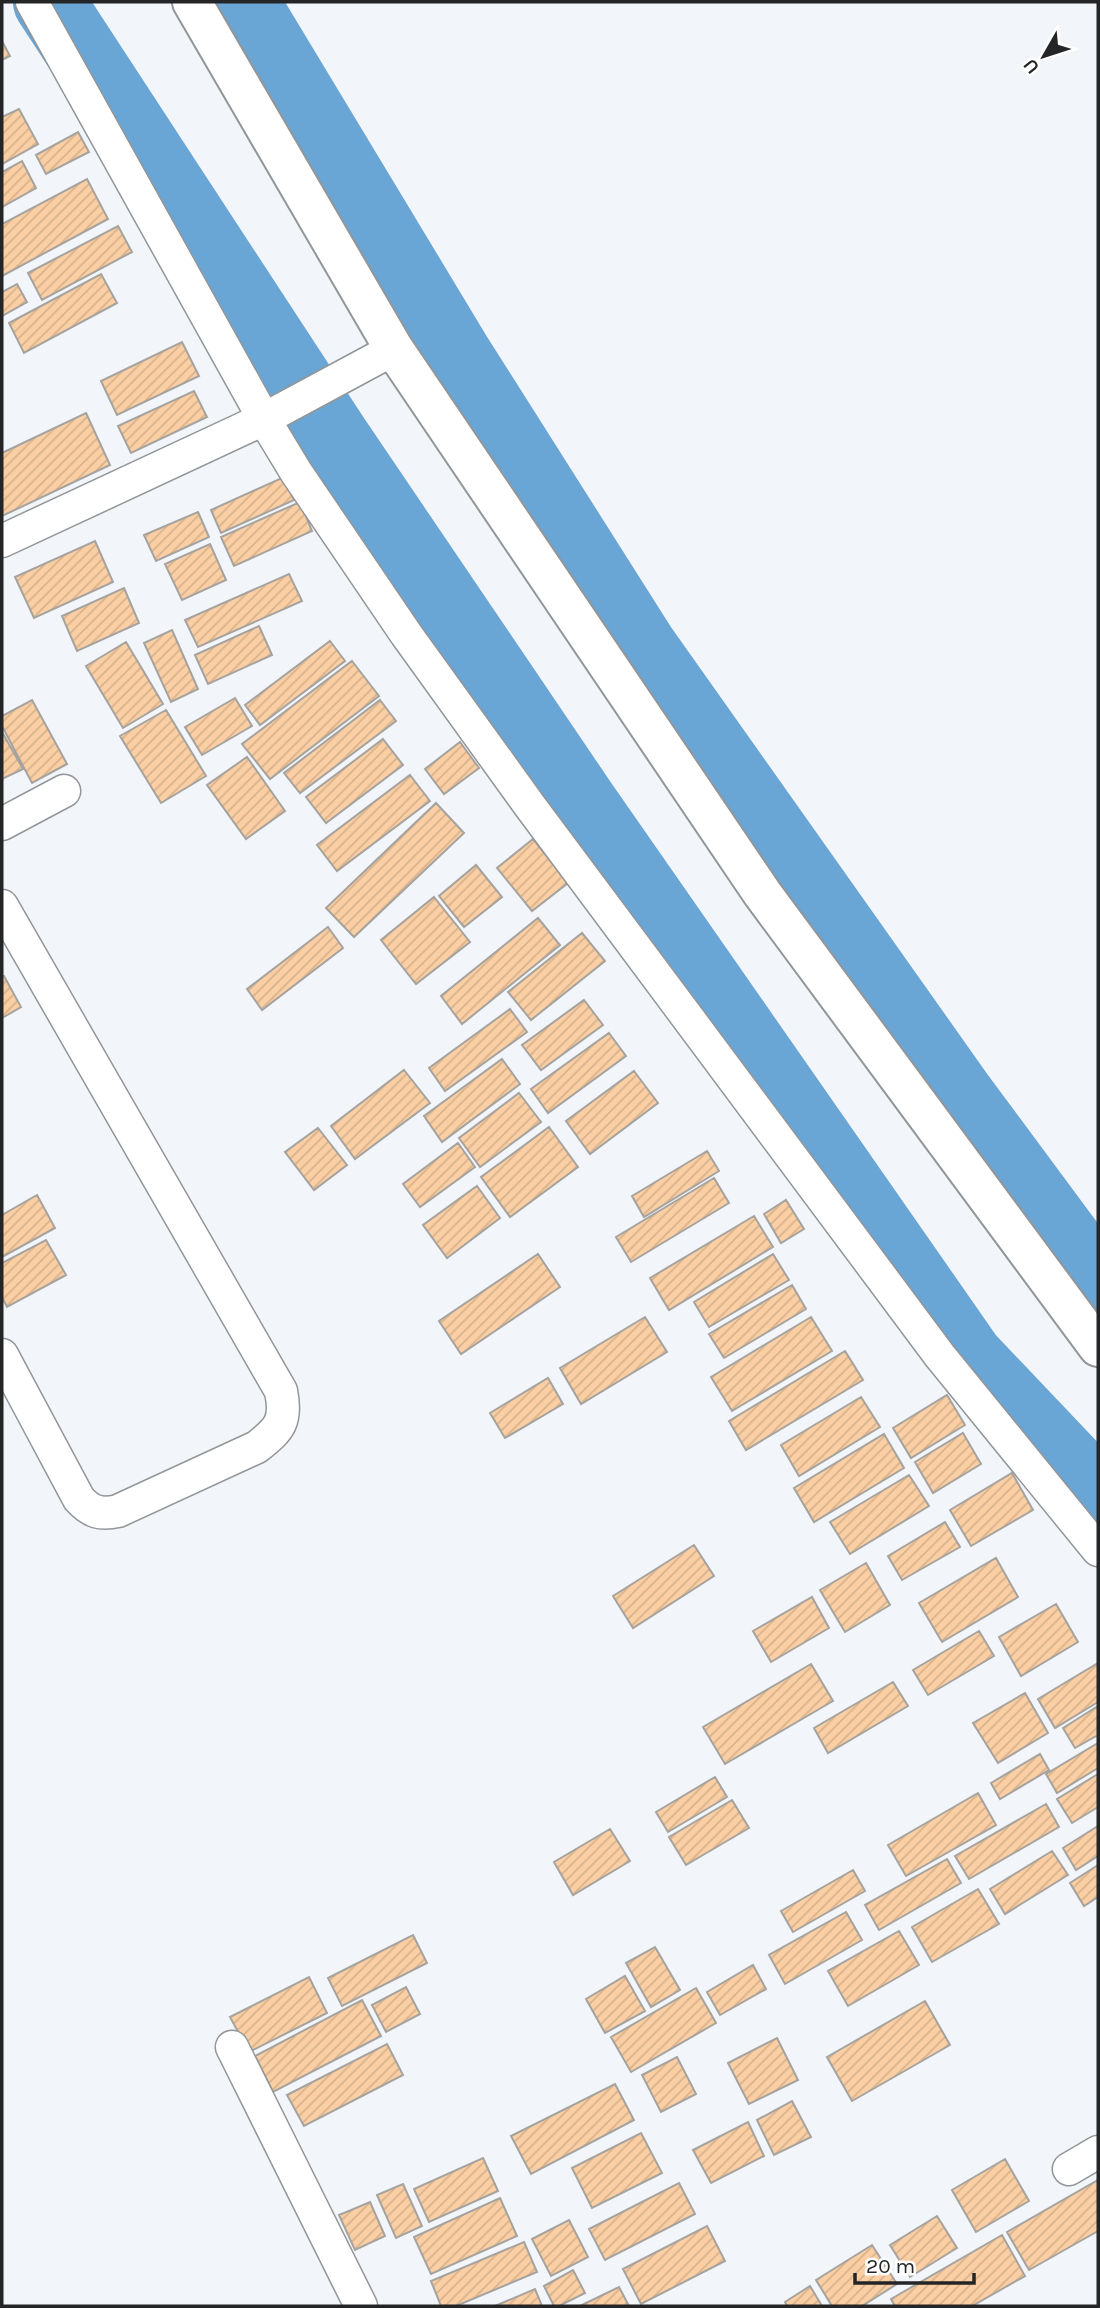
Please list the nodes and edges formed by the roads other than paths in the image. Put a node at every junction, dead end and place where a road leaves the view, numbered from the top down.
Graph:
1 (32, 2) edge
2 (192, 2) edge
3 (394, 349) junction
4 (273, 414) junction
5 (2, 541) edge
6 (64, 790) dead end
7 (2, 824) edge
8 (2, 905) edge
9 (1098, 1347) edge
10 (2, 1355) edge
11 (1098, 1550) edge
12 (232, 2047) dead end
13 (1098, 2152) edge
14 (1069, 2168) dead end
15 (361, 2306) edge

1 - 4 street
2 - 3 street
3 - 4 street
3 - 9 street
4 - 5 street
4 - 11 street
6 - 7 street
8 - 10 street
12 - 15 street
13 - 14 street

